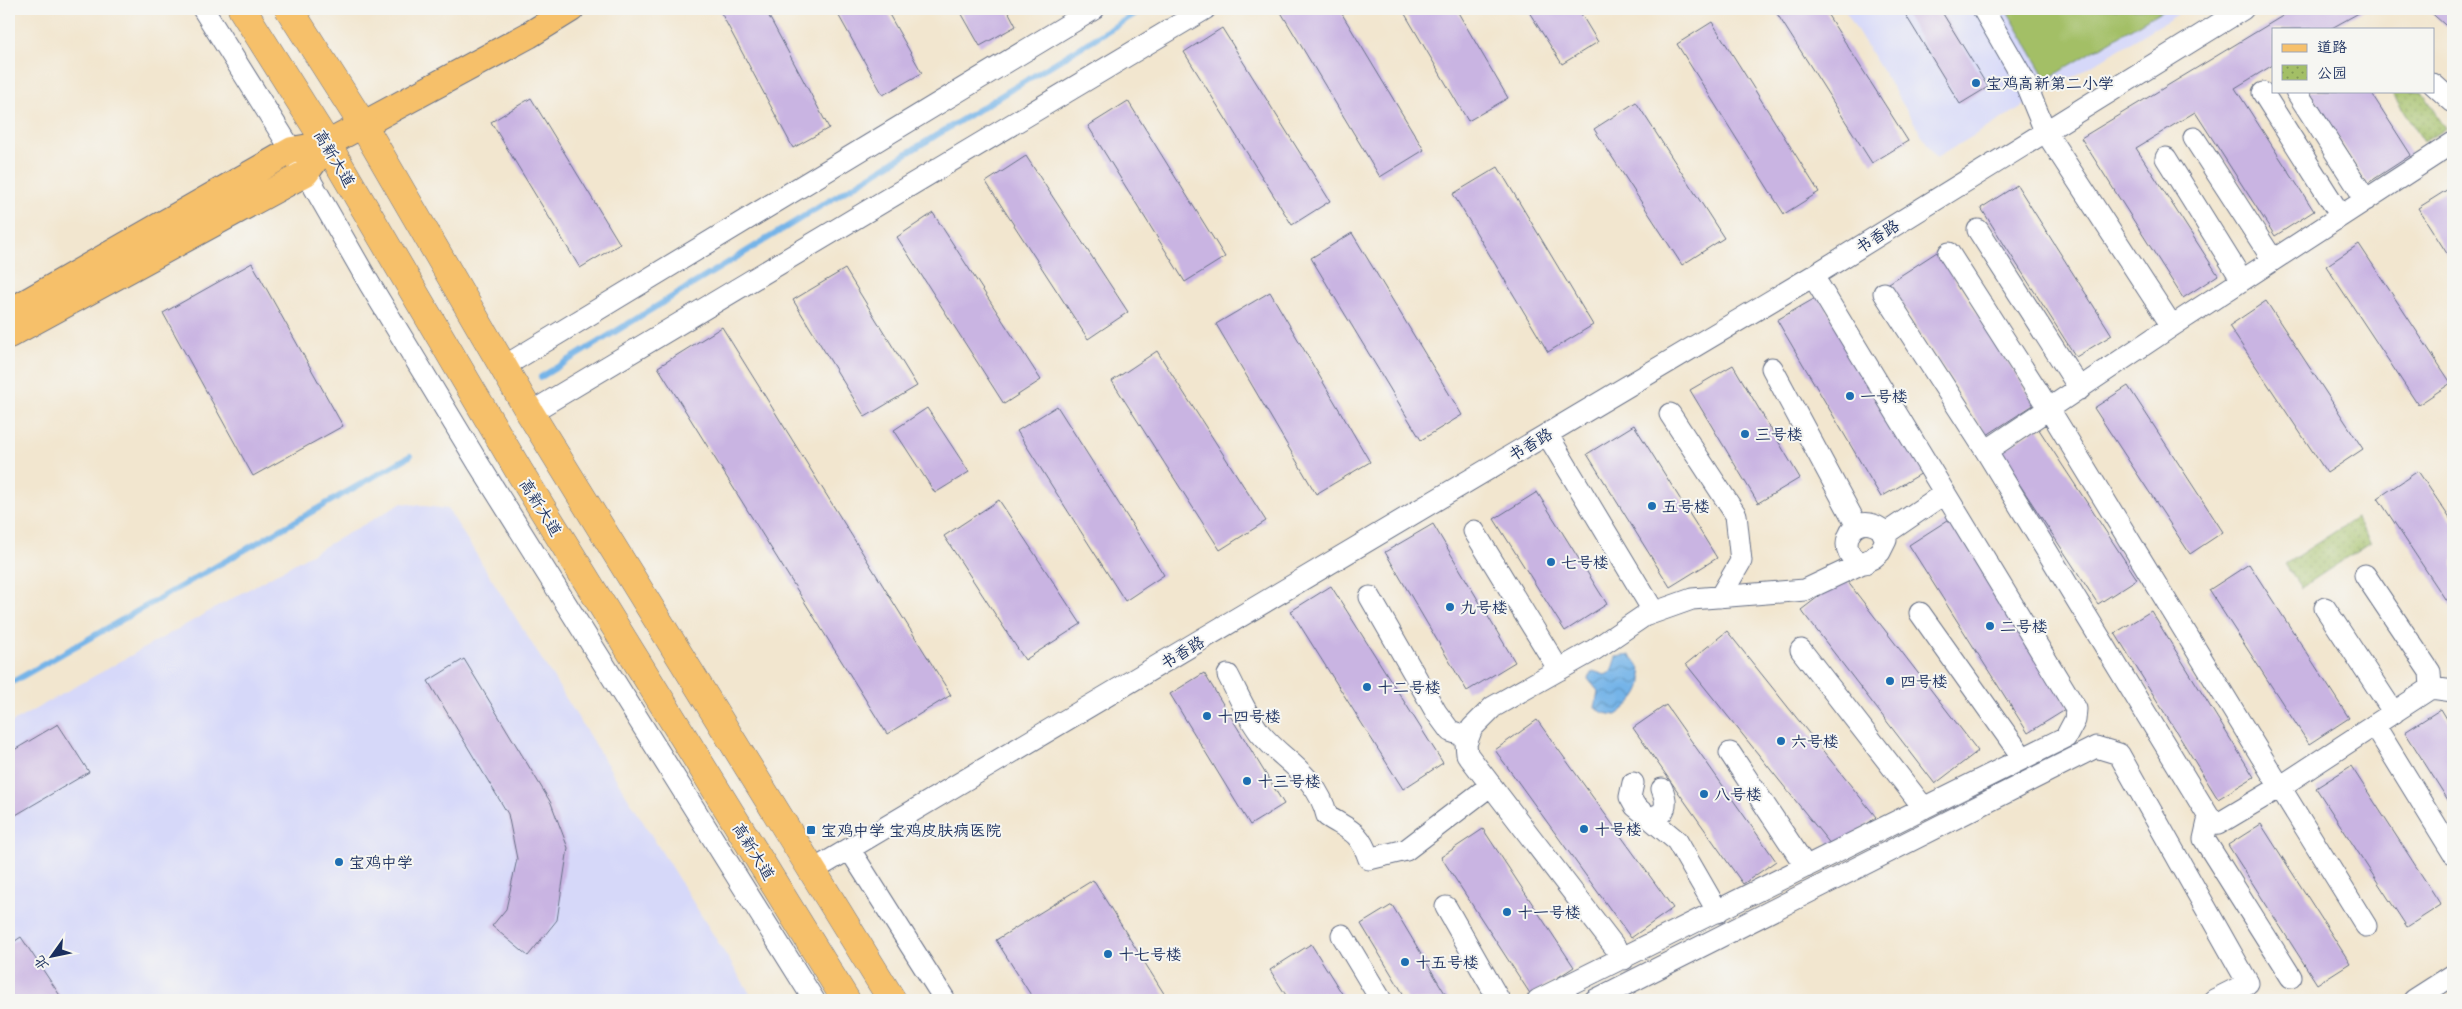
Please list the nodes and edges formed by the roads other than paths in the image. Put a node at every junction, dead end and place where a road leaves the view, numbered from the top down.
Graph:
1 (203, 9) edge
2 (242, 9) edge
3 (289, 9) edge
4 (571, 9) edge
5 (1094, 9) edge
6 (1205, 9) edge
7 (1983, 9) edge
8 (2243, 9) edge
9 (2434, 85) edge
10 (2297, 92) edge
11 (2263, 93) dead end
12 (2453, 102) edge
13 (363, 125) junction
14 (2045, 131) junction
15 (2194, 138) dead end
16 (2453, 143) edge
17 (327, 144) junction
18 (292, 150) junction
19 (2166, 158) dead end
20 (306, 172) junction
21 (2366, 200) junction
22 (2341, 216) junction
23 (1978, 230) dead end
24 (1949, 252) dead end
25 (2273, 260) junction
26 (1813, 276) junction
27 (2242, 280) junction
28 (1884, 293) dead end
29 (9, 312) edge
30 (2172, 326) junction
31 (9, 335) edge
32 (504, 367) junction
33 (1772, 368) dead end
34 (2080, 389) junction
35 (2049, 409) junction
36 (530, 413) junction
37 (1670, 414) dead end
38 (1548, 434) junction
39 (1986, 451) junction
40 (1945, 493) junction
41 (1856, 526) junction
42 (1474, 531) dead end
43 (1885, 534) junction
44 (1865, 563) junction
45 (2365, 574) dead end
46 (1370, 596) dead end
47 (1720, 597) junction
48 (2325, 608) dead end
49 (1654, 612) junction
50 (1920, 613) dead end
51 (1801, 650) dead end
52 (1559, 670) junction
53 (1228, 675) dead end
54 (2431, 688) junction
55 (2453, 691) edge
56 (2394, 713) junction
57 (2375, 726) junction
58 (1468, 737) junction
59 (1730, 753) dead end
60 (2023, 758) junction
61 (1633, 783) dead end
62 (1491, 785) junction
63 (2280, 787) junction
64 (1662, 789) dead end
65 (1924, 808) junction
66 (1648, 817) junction
67 (2208, 817) junction
68 (850, 850) junction
69 (2453, 853) edge
70 (1806, 867) junction
71 (812, 871) junction
72 (1446, 907) dead end
73 (1718, 912) junction
74 (2366, 926) dead end
75 (1342, 935) dead end
76 (1624, 959) junction
77 (2453, 975) edge
78 (2292, 977) dead end
79 (814, 1000) edge
80 (846, 1000) edge
81 (892, 1000) edge
82 (945, 1000) edge
83 (1381, 1000) edge
84 (1500, 1000) edge
85 (1538, 1000) edge
86 (1595, 1000) edge
87 (2214, 1000) edge
88 (2414, 1000) edge

1 - 18 street
2 - 17 highway, 高新大道
3 - 13 highway
4 - 13 main road
5 - 32 street
6 - 36 street
7 - 14 street
8 - 14 street, 书香路
9 - 12 street
10 - 21 street
11 - 22 street
13 - 17 main road
13 - 32 highway
14 - 26 street, 书香路
14 - 30 street
15 - 25 street
16 - 21 street
17 - 18 main road
17 - 20 main road
17 - 80 highway, 高新大道
18 - 20 street
18 - 29 main road
19 - 27 street
20 - 31 main road
20 - 79 street
21 - 22 street
22 - 25 street
23 - 34 street
24 - 35 street
25 - 27 street
26 - 38 street, 书香路
26 - 40 street
27 - 30 street
28 - 39 street
30 - 34 street
32 - 36 highway
33 - 41 street
34 - 35 street
35 - 39 street
35 - 63 street
36 - 71 highway
37 - 47 street
38 - 49 street
38 - 68 street, 书香路
39 - 67 street
40 - 43 street
40 - 60 street
41 - 43 street
41 - 44 street
42 - 52 street
43 - 44 street
44 - 47 street
45 - 54 street
46 - 58 street
47 - 49 street
48 - 56 street
49 - 52 street
50 - 60 street
51 - 65 street
52 - 58 street
53 - 62 street
54 - 55 street
54 - 56 street
56 - 57 street
57 - 63 street
57 - 69 street
58 - 62 street
59 - 70 street
60 - 65 street
61 - 66 street
62 - 76 street
63 - 67 street
63 - 74 street
64 - 66 street
65 - 70 street
66 - 73 street
67 - 78 street
68 - 71 street, 书香路
68 - 82 street
70 - 73 street
71 - 81 highway
72 - 84 street
73 - 76 street
75 - 83 street
76 - 85 street
77 - 88 street
86 - 87 street

